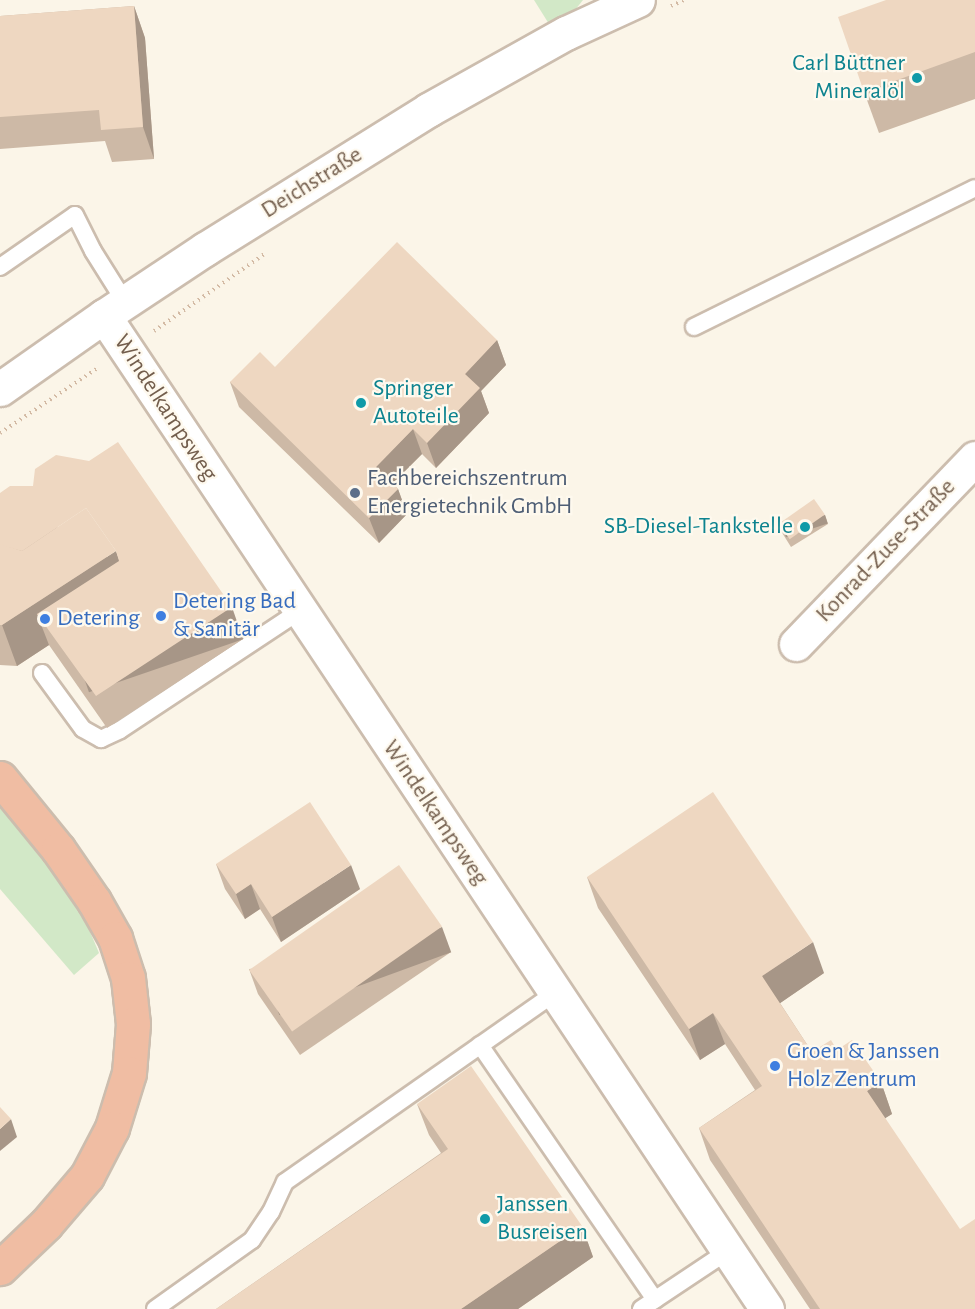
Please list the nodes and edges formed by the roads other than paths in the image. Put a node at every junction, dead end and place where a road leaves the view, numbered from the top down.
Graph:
1 (638, 0) edge
2 (975, 188) edge
3 (0, 267) edge
4 (114, 309) junction
5 (694, 327) dead end
6 (0, 389) edge
7 (975, 458) edge
8 (300, 611) junction
9 (796, 644) dead end
10 (42, 673) dead end
11 (0, 778) edge
12 (555, 993) junction
13 (480, 1045) junction
14 (728, 1251) junction
15 (0, 1268) edge
16 (648, 1304) edge
17 (155, 1309) edge
18 (767, 1309) edge

1 - 4 street, Deichstraße
2 - 5 lane
3 - 4 lane
4 - 6 street, Deichstraße
4 - 8 street, Windelkampsweg
7 - 9 street, Konrad-Zuse-Straße
8 - 10 lane
8 - 12 street, Windelkampsweg
11 - 15 highway
12 - 13 lane
12 - 14 street, Windelkampsweg
13 - 16 lane
13 - 17 lane
14 - 16 lane
14 - 18 street, Windelkampsweg

